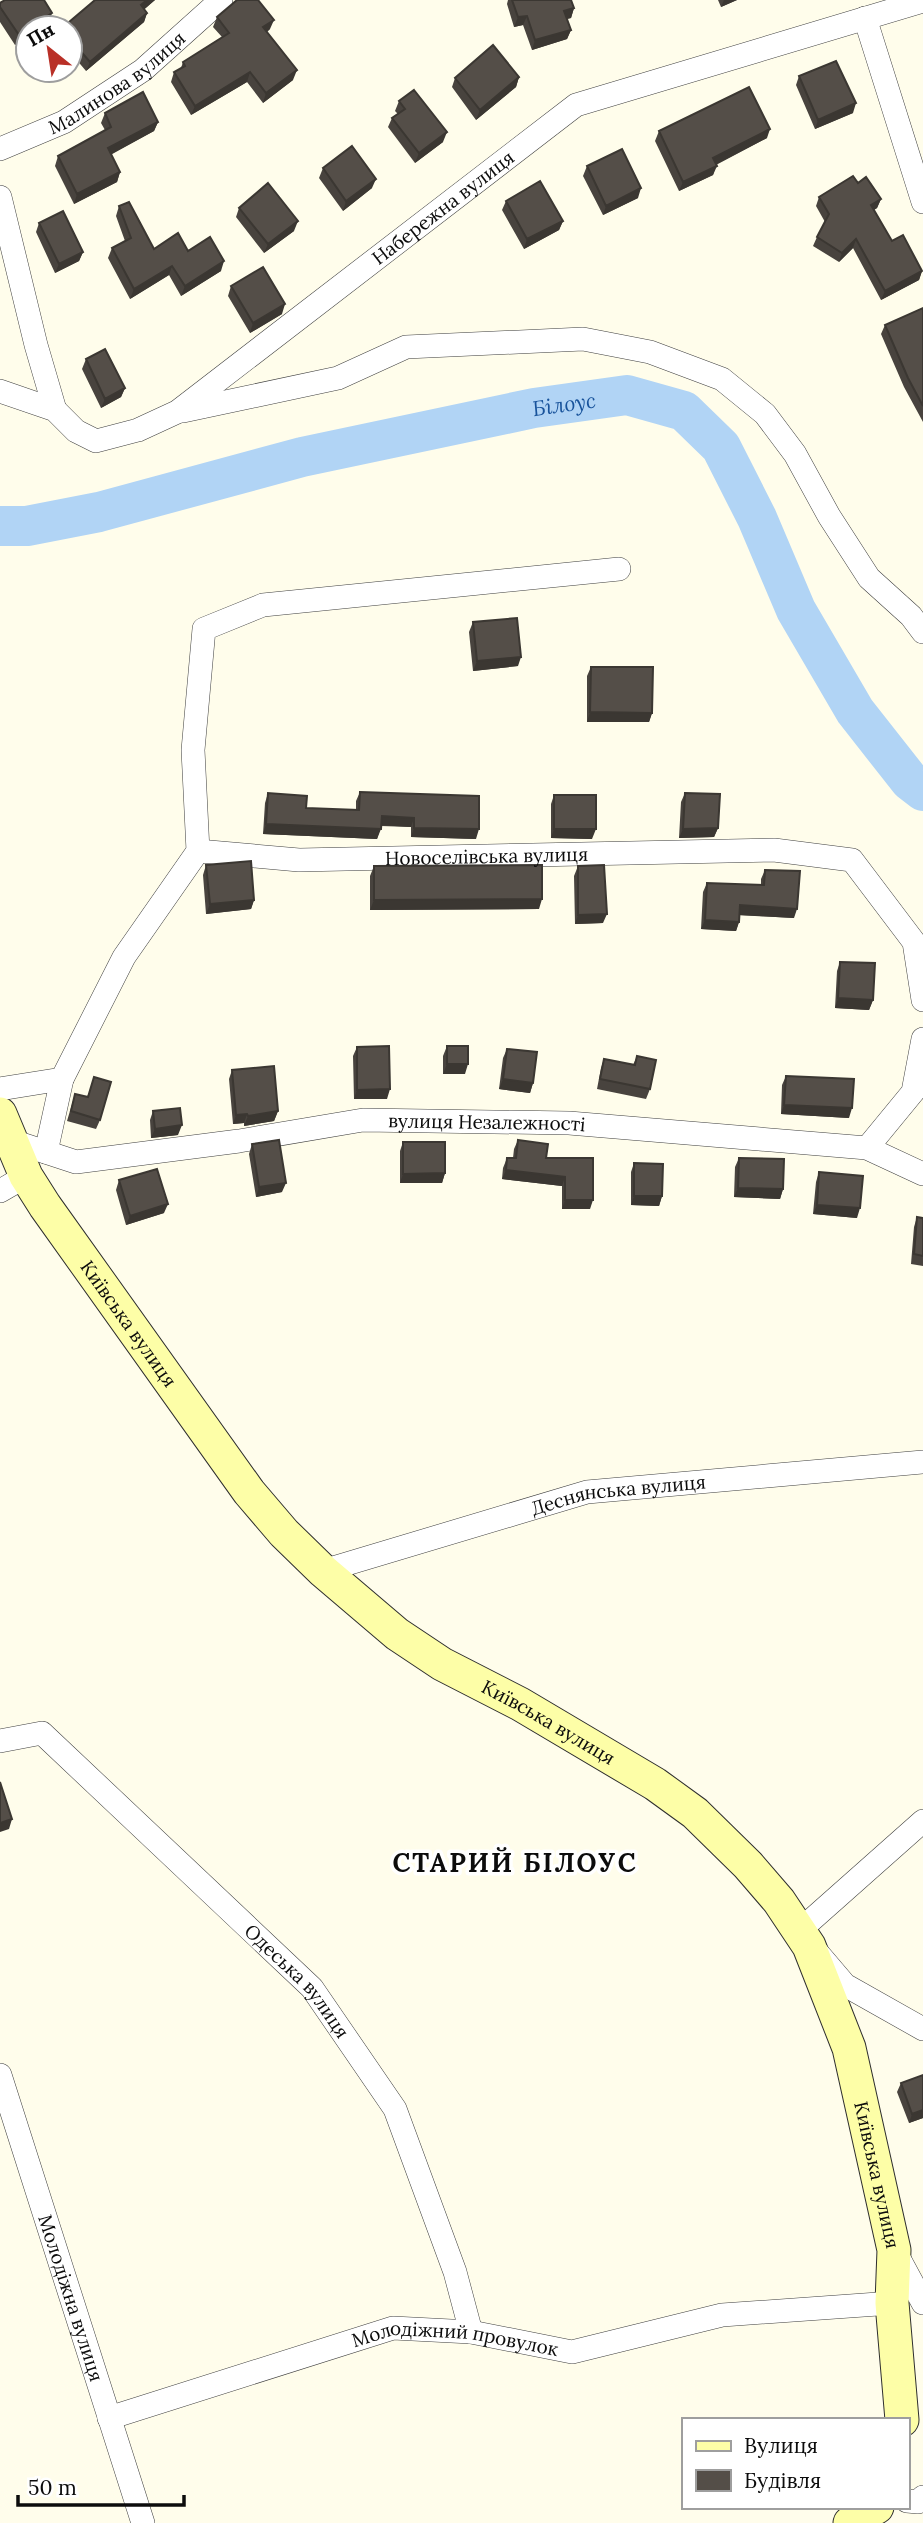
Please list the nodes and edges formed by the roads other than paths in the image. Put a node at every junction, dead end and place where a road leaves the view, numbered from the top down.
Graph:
1 (221, 0) edge
2 (923, 1) edge
3 (865, 18) junction
4 (0, 149) edge
5 (0, 197) edge
6 (923, 202) edge
7 (0, 391) edge
8 (55, 410) junction
9 (177, 412) junction
10 (619, 569) dead end
11 (919, 620) edge
12 (198, 851) junction
13 (923, 1000) edge
14 (923, 1039) edge
15 (62, 1079) junction
16 (0, 1089) edge
17 (3, 1133) edge
18 (867, 1148) junction
19 (24, 1173) edge
20 (923, 1174) edge
21 (923, 1462) edge
22 (323, 1571) junction
23 (0, 1741) edge
24 (923, 1821) edge
25 (799, 1931) junction
26 (923, 2029) edge
27 (0, 2076) edge
28 (908, 2303) edge
29 (471, 2332) junction
30 (109, 2418) junction
31 (902, 2418) edge
32 (874, 2509) edge
33 (143, 2523) edge
34 (850, 2523) edge

1 - 4 street, Малинова вулиця
2 - 3 street, Набережна вулиця
3 - 6 street
3 - 9 street, Набережна вулиця
5 - 8 street
7 - 8 street, Набережна вулиця
8 - 9 street, Набережна вулиця
9 - 11 street
10 - 12 street
12 - 13 street, Новоселівська вулиця
12 - 15 street
14 - 18 street
15 - 16 street
15 - 19 street
17 - 19 main road, Київська вулиця
18 - 19 street, вулиця Незалежності
18 - 20 street, вулиця Незалежності
19 - 22 main road, Київська вулиця
21 - 22 street, Деснянська вулиця
22 - 25 main road, Київська вулиця
23 - 29 street, Одеська вулиця
24 - 25 street
25 - 26 street
25 - 28 main road, Київська вулиця
27 - 30 street, Молодіжна вулиця
28 - 29 street, Молодіжний провулок
28 - 31 main road, Київська вулиця
29 - 30 street, Молодіжний провулок
30 - 33 street, Молодіжна вулиця
32 - 34 main road

